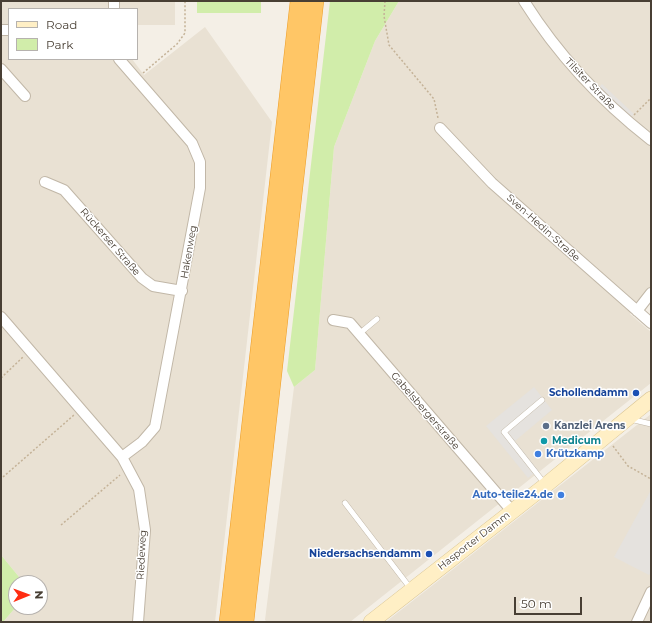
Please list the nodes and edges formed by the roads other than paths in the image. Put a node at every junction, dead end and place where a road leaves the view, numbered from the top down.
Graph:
1 (300, 1) edge
2 (314, 1) edge
3 (524, 1) edge
4 (121, 60) edge
5 (1, 69) edge
6 (25, 96) dead end
7 (440, 128) road end
8 (651, 140) edge
9 (45, 182) dead end
10 (182, 291) junction
11 (651, 293) edge
12 (637, 311) junction
13 (1, 317) edge
14 (378, 319) dead end
15 (333, 320) dead end
16 (651, 323) edge
17 (359, 334) junction
18 (651, 399) edge
19 (542, 400) dead end
20 (628, 418) junction
21 (651, 424) edge
22 (122, 457) junction
23 (546, 485) junction
24 (345, 503) dead end
25 (512, 511) junction
26 (412, 590) junction
27 (651, 592) edge
28 (138, 622) edge
29 (229, 622) edge
30 (244, 622) edge
31 (371, 622) edge
32 (637, 622) edge

1 - 29 highway
2 - 30 highway
3 - 8 street, Tilsiter Straße
4 - 10 street, Hakenweg
5 - 6 street
7 - 12 street, Sven-Hedin-Straße
9 - 10 street, Rückerser Straße
10 - 22 street, Hakenweg
11 - 12 street
12 - 16 street, Sven-Hedin-Straße
13 - 22 street, Riedeweg
14 - 17 lane
15 - 17 street, Gabelsbergerstraße
17 - 25 street, Gabelsbergerstraße
18 - 20 main road, Hasporter Damm
19 - 23 lane
20 - 21 lane
20 - 23 main road, Hasporter Damm
22 - 28 street, Riedeweg
23 - 25 main road, Hasporter Damm
24 - 26 lane
25 - 26 main road, Hasporter Damm
26 - 31 main road, Hasporter Damm
27 - 32 street

